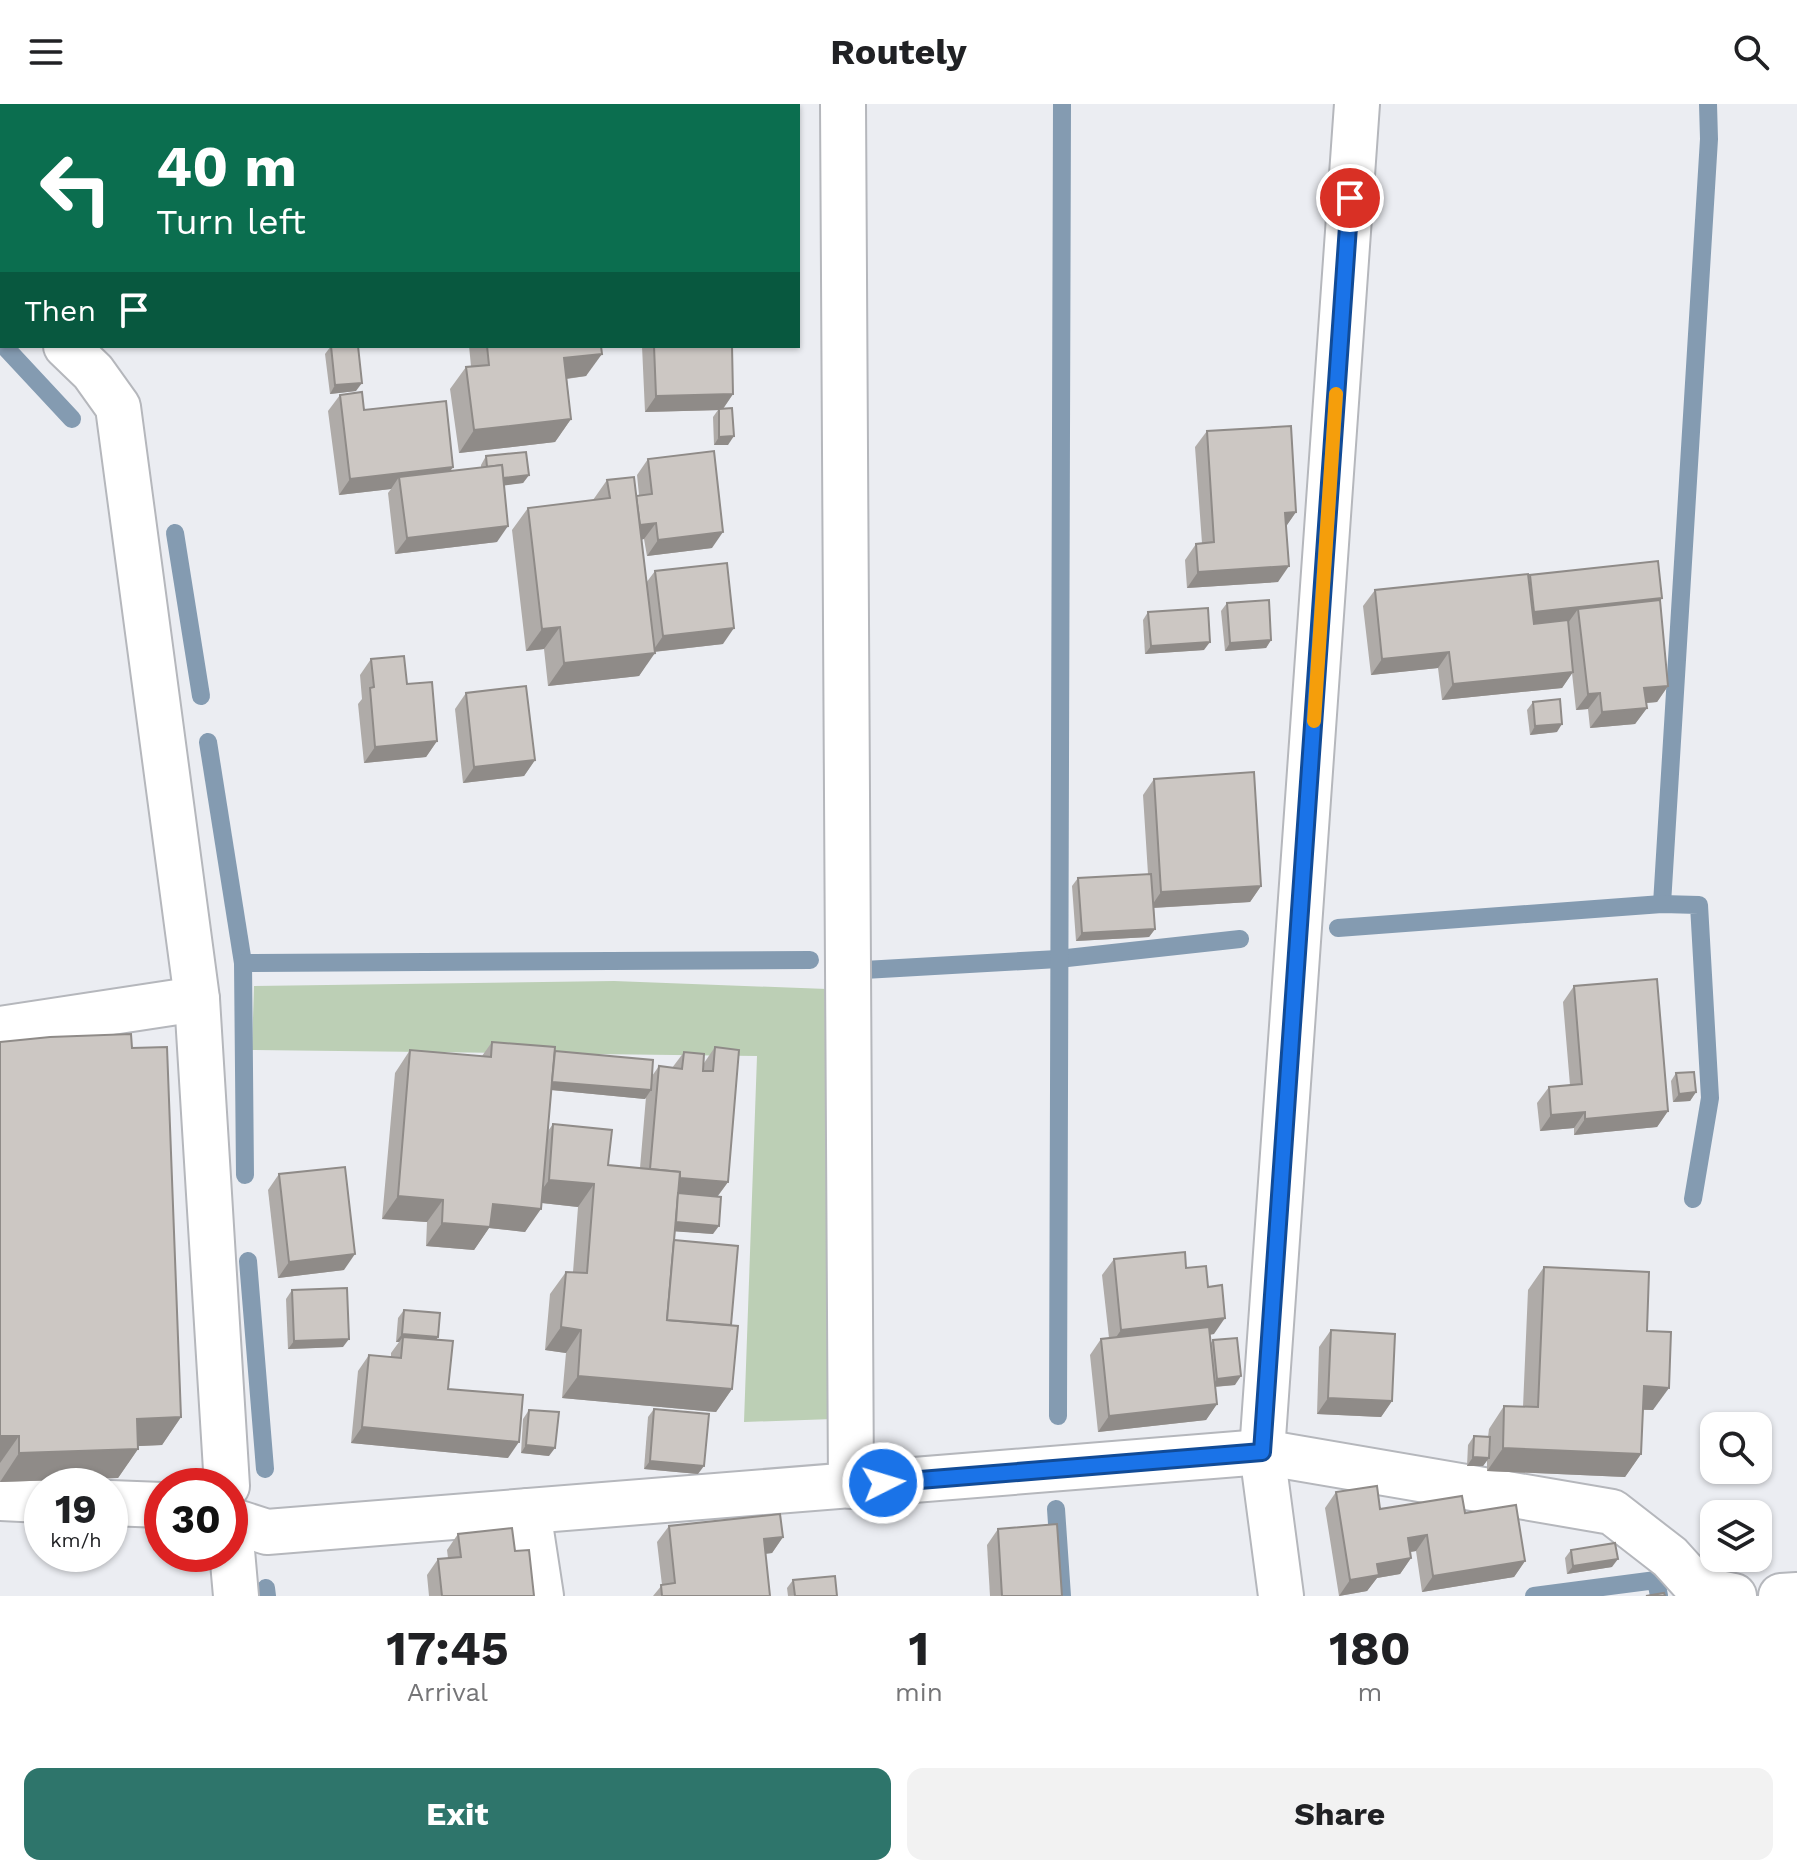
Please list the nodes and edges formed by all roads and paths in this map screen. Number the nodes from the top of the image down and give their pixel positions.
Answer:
1 (843, 104) edge
2 (1357, 104) edge
3 (68, 348) edge
4 (197, 999) junction
5 (0, 1029) edge
6 (1262, 1452) junction
7 (226, 1468) edge
8 (851, 1486) junction
9 (0, 1498) edge
10 (24, 1499) edge
11 (528, 1511) junction
12 (248, 1526) edge
13 (234, 1572) edge
14 (1797, 1595) edge
15 (236, 1596) edge
16 (541, 1596) edge
17 (1281, 1596) edge
18 (1734, 1596) edge
19 (1781, 1596) edge

1 - 8 street
2 - 6 street
3 - 4 street
4 - 5 street
4 - 7 street
6 - 8 street
6 - 17 street
6 - 18 street
8 - 11 street
9 - 10 street
11 - 12 street
11 - 16 street
13 - 15 street
14 - 19 street

